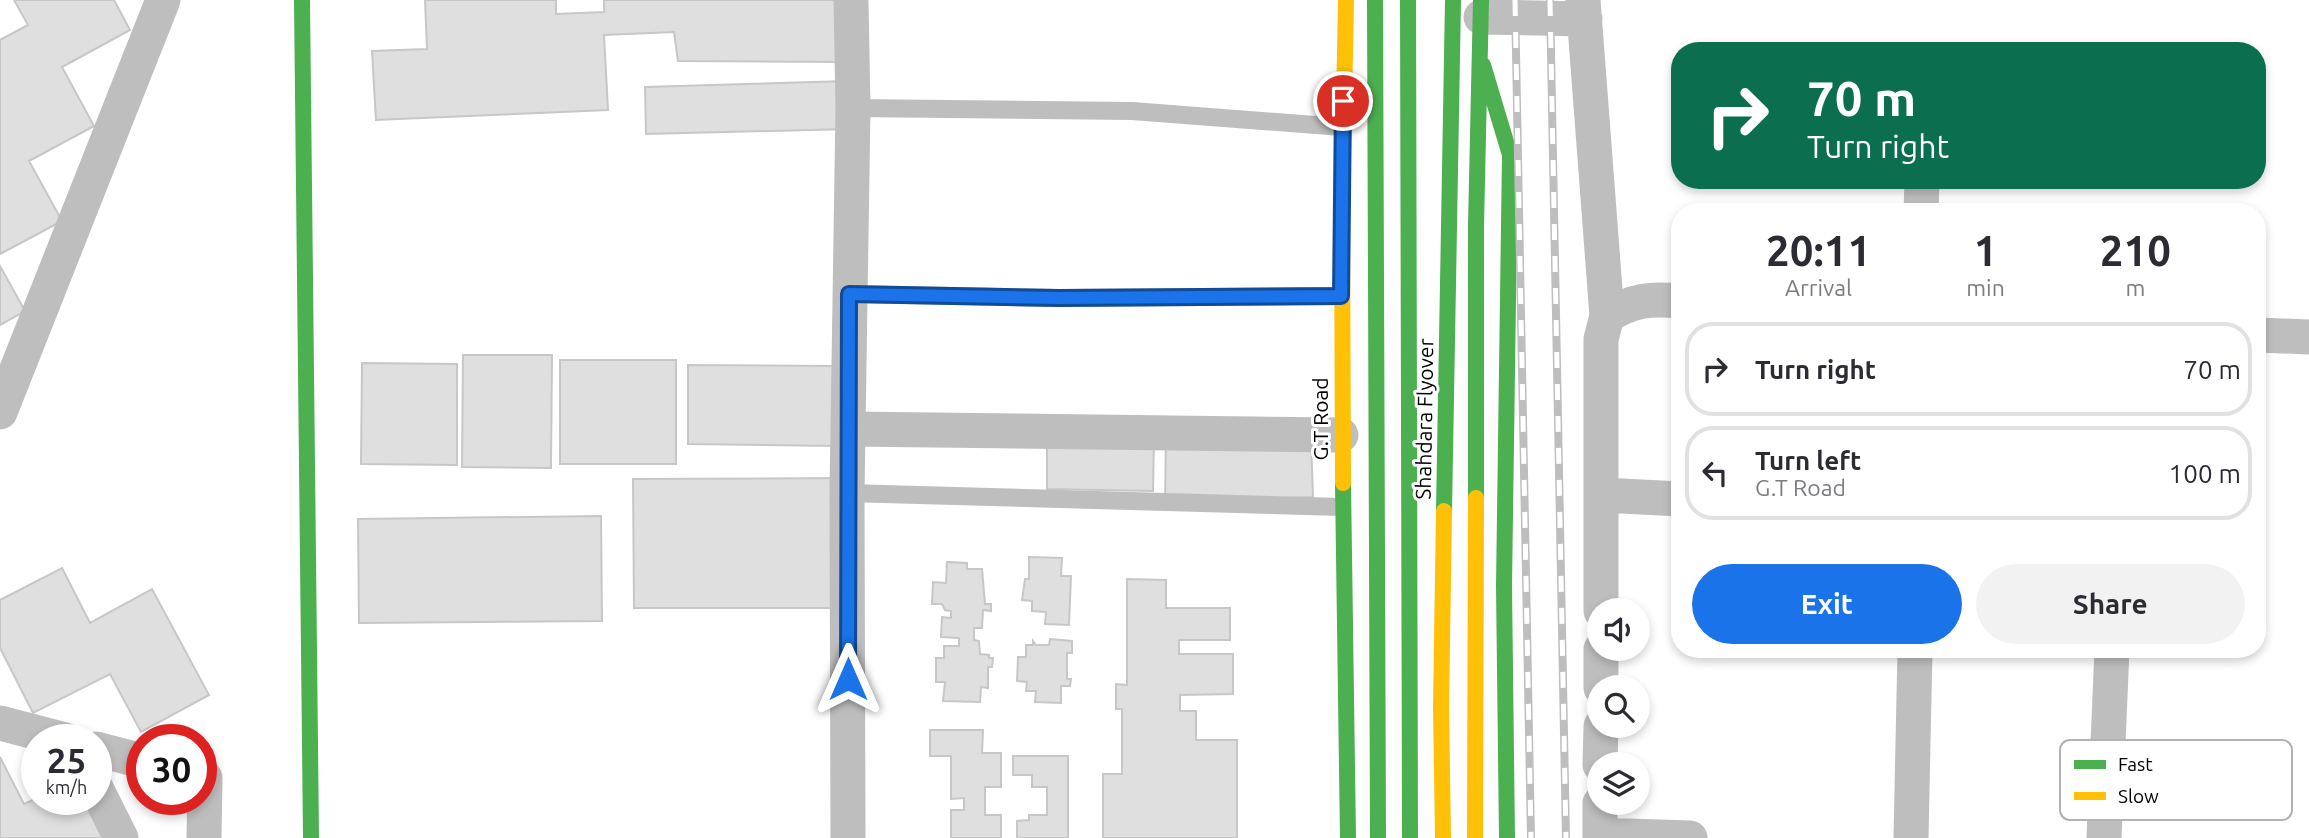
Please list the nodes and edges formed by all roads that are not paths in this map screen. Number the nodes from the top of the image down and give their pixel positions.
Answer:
1 (163, 0) edge
2 (302, 0) edge
3 (851, 0) edge
4 (1346, 0) edge
5 (1375, 0) edge
6 (1408, 0) edge
7 (1472, 6) edge
8 (1584, 9) edge
9 (1481, 60) junction
10 (853, 108) junction
11 (1342, 127) junction
12 (849, 294) junction
13 (1341, 296) junction
14 (1671, 300) edge
15 (1607, 316) junction
16 (2266, 335) edge
17 (2309, 337) edge
18 (0, 412) edge
19 (848, 429) junction
20 (1341, 435) junction
21 (847, 493) junction
22 (1603, 495) junction
23 (1671, 499) edge
24 (1342, 507) junction
25 (1601, 598) edge
26 (1915, 658) edge
27 (2112, 658) edge
28 (0, 723) edge
29 (21, 728) edge
30 (2108, 740) edge
31 (110, 815) edge
32 (204, 815) edge
33 (2105, 820) edge
34 (1600, 825) edge
35 (121, 838) edge
36 (204, 838) edge
37 (312, 838) edge
38 (848, 838) edge
39 (1348, 838) edge
40 (1378, 838) edge
41 (1410, 838) edge
42 (1443, 838) edge
43 (1475, 838) edge
44 (1507, 838) edge
45 (1690, 838) edge
46 (1911, 838) edge
47 (2104, 838) edge

1 - 18 street
2 - 37 main road
3 - 10 street
4 - 11 main road, G.T Road
5 - 40 main road
6 - 41 main road, Shahdara Flyover
7 - 8 street
7 - 9 main road
7 - 42 main road, Shahdara Flyover
8 - 15 street
9 - 43 main road
9 - 44 main road
10 - 11 lane
10 - 12 street
11 - 13 main road, G.T Road
12 - 13 lane
12 - 19 street
13 - 20 main road, G.T Road
14 - 15 street
15 - 22 street
16 - 17 street
19 - 20 street
19 - 21 street
20 - 24 main road, G.T Road
21 - 24 lane
21 - 38 street
22 - 23 street
22 - 25 street
24 - 39 main road, G.T Road
26 - 46 street
27 - 30 street
28 - 29 street
31 - 35 street
32 - 36 street
33 - 47 street
34 - 45 street

